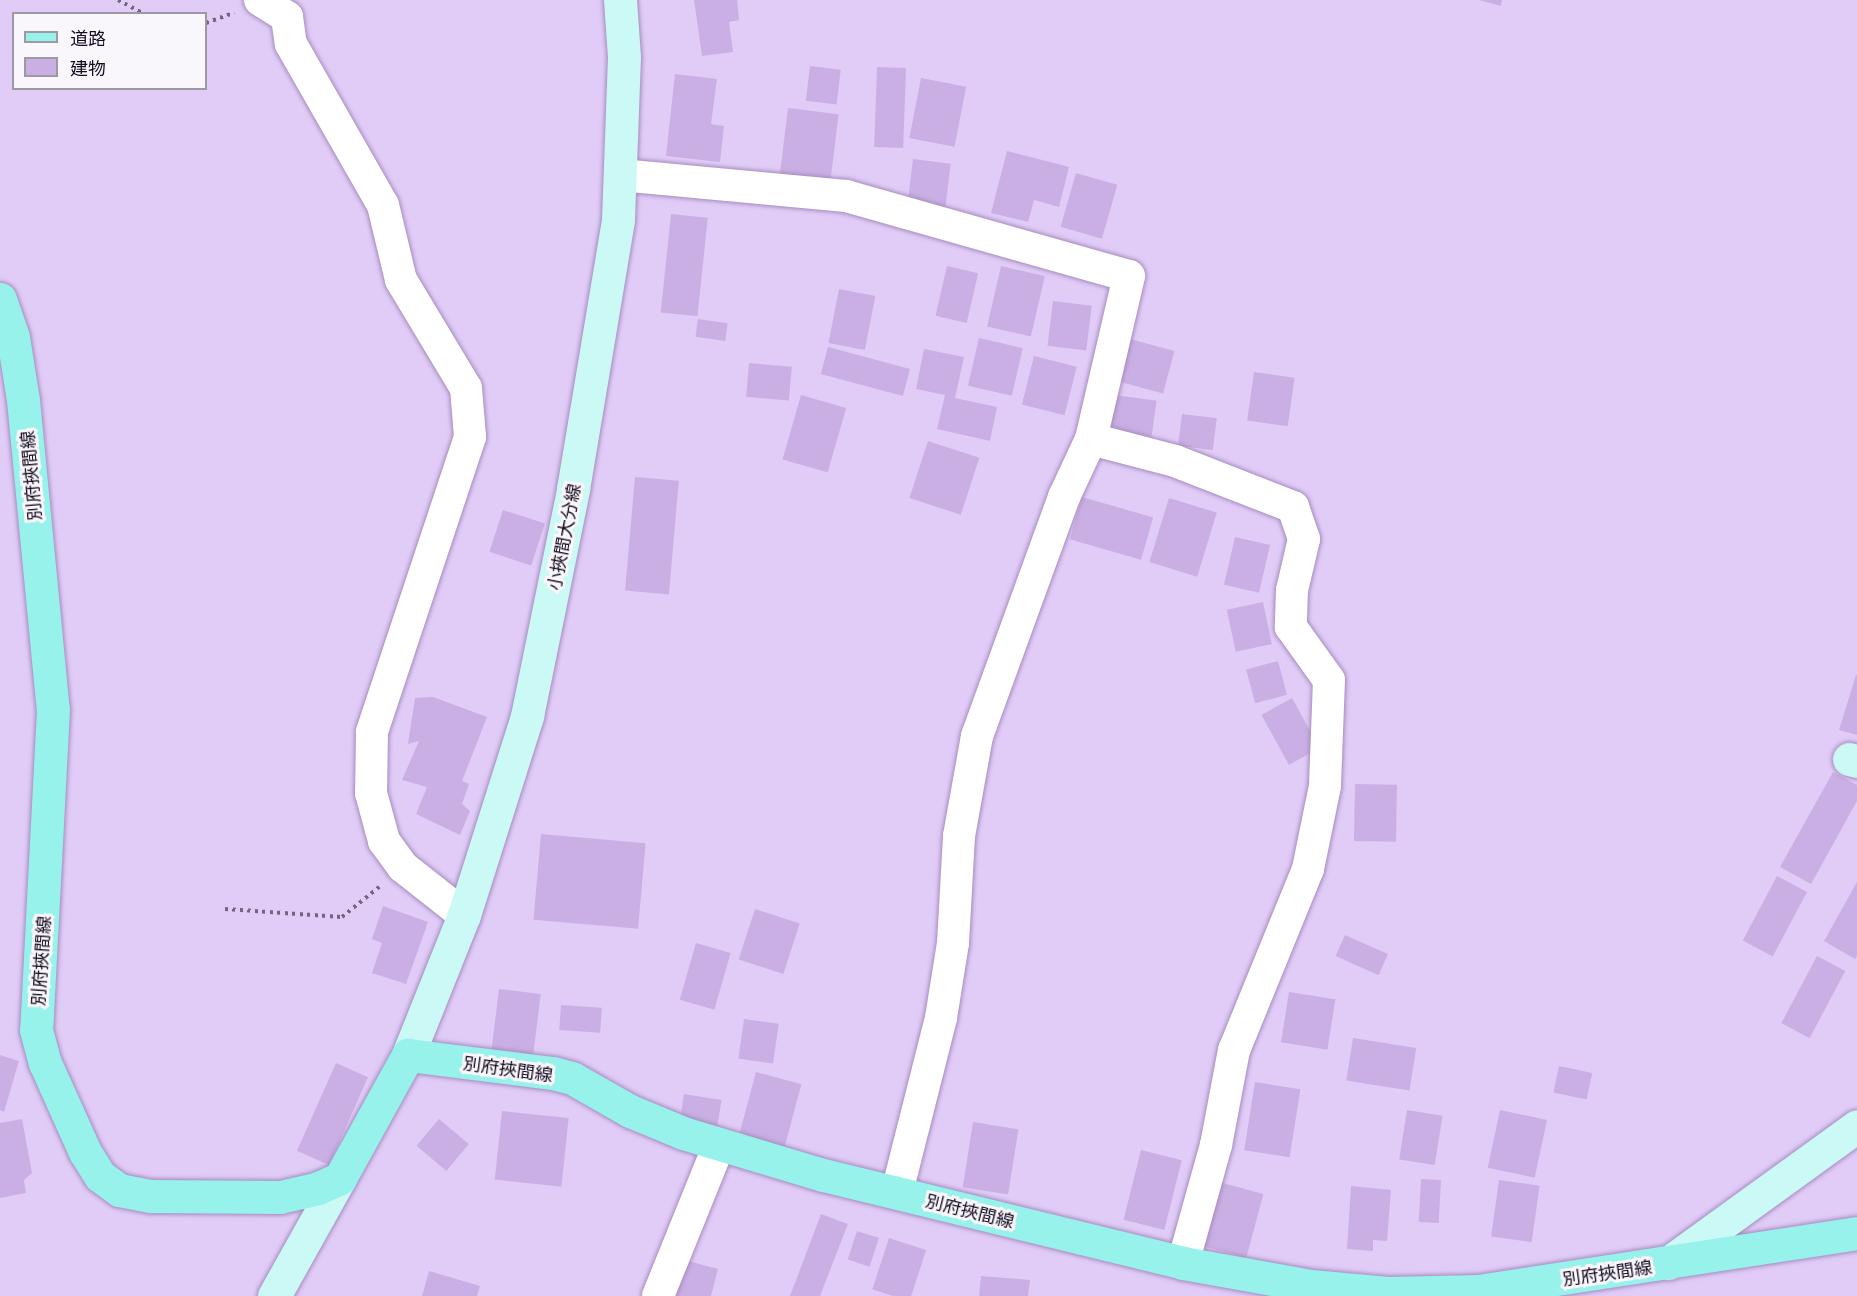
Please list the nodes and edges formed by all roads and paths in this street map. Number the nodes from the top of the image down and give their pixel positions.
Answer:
1 (118, 0) edge
2 (260, 0) edge
3 (620, 0) edge
4 (140, 12) edge
5 (620, 175) junction
6 (0, 300) edge
7 (1091, 439) junction
8 (403, 867) junction
9 (225, 909) dead end
10 (464, 915) junction
11 (408, 1055) junction
12 (1857, 1126) edge
13 (720, 1145) junction
14 (340, 1178) junction
15 (897, 1192) junction
16 (1857, 1233) edge
17 (1183, 1263) junction
18 (1668, 1263) junction
19 (274, 1296) edge
20 (658, 1296) edge

1 - 4 path
2 - 8 street
3 - 5 main road, 小挾間大分線
5 - 7 street
5 - 10 main road, 小挾間大分線
6 - 14 main road, 別府挾間線
7 - 15 street
7 - 17 street
8 - 9 path
8 - 10 street
10 - 11 main road, 小挾間大分線
11 - 13 main road, 別府挾間線
11 - 14 main road
12 - 18 main road
13 - 15 main road, 別府挾間線
13 - 20 street
14 - 19 main road
15 - 17 main road, 別府挾間線
16 - 18 main road, 別府挾間線
17 - 18 main road, 別府挾間線

